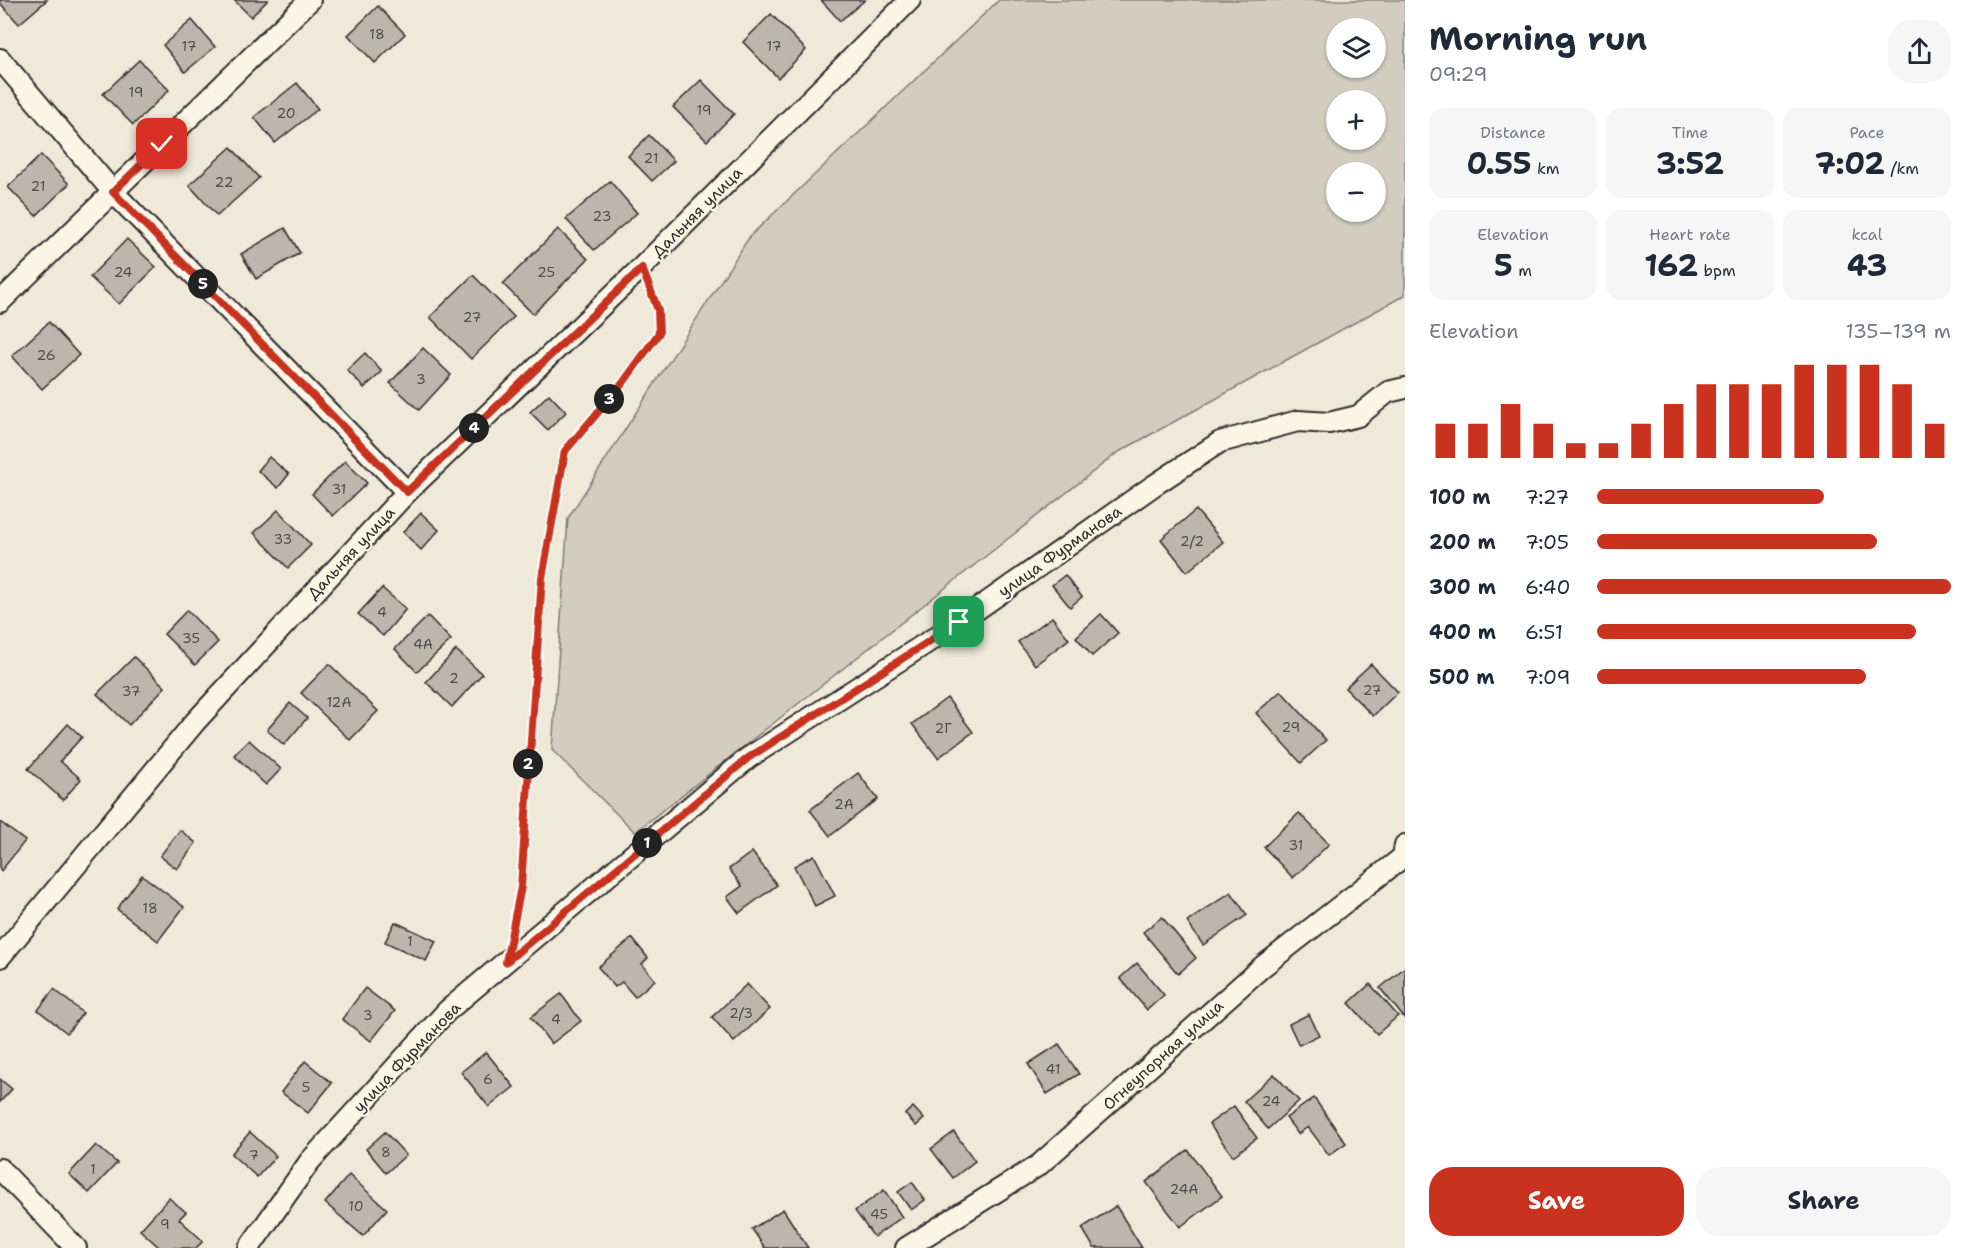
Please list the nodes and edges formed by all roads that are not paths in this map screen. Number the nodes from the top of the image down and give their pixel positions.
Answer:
1 (310, 0) edge
2 (910, 0) edge
3 (0, 59) edge
4 (113, 192) junction
5 (0, 302) edge
6 (1405, 388) edge
7 (407, 492) junction
8 (1404, 854) edge
9 (0, 957) edge
10 (0, 1169) edge
11 (76, 1248) edge
12 (249, 1248) edge
13 (906, 1248) edge

1 - 4 street
2 - 7 street, Дальняя улица
3 - 4 street
4 - 5 street
4 - 7 street
6 - 12 street, улица Фурманова
7 - 9 street, Дальняя улица
8 - 13 street, Огнеупорная улица
10 - 11 street

